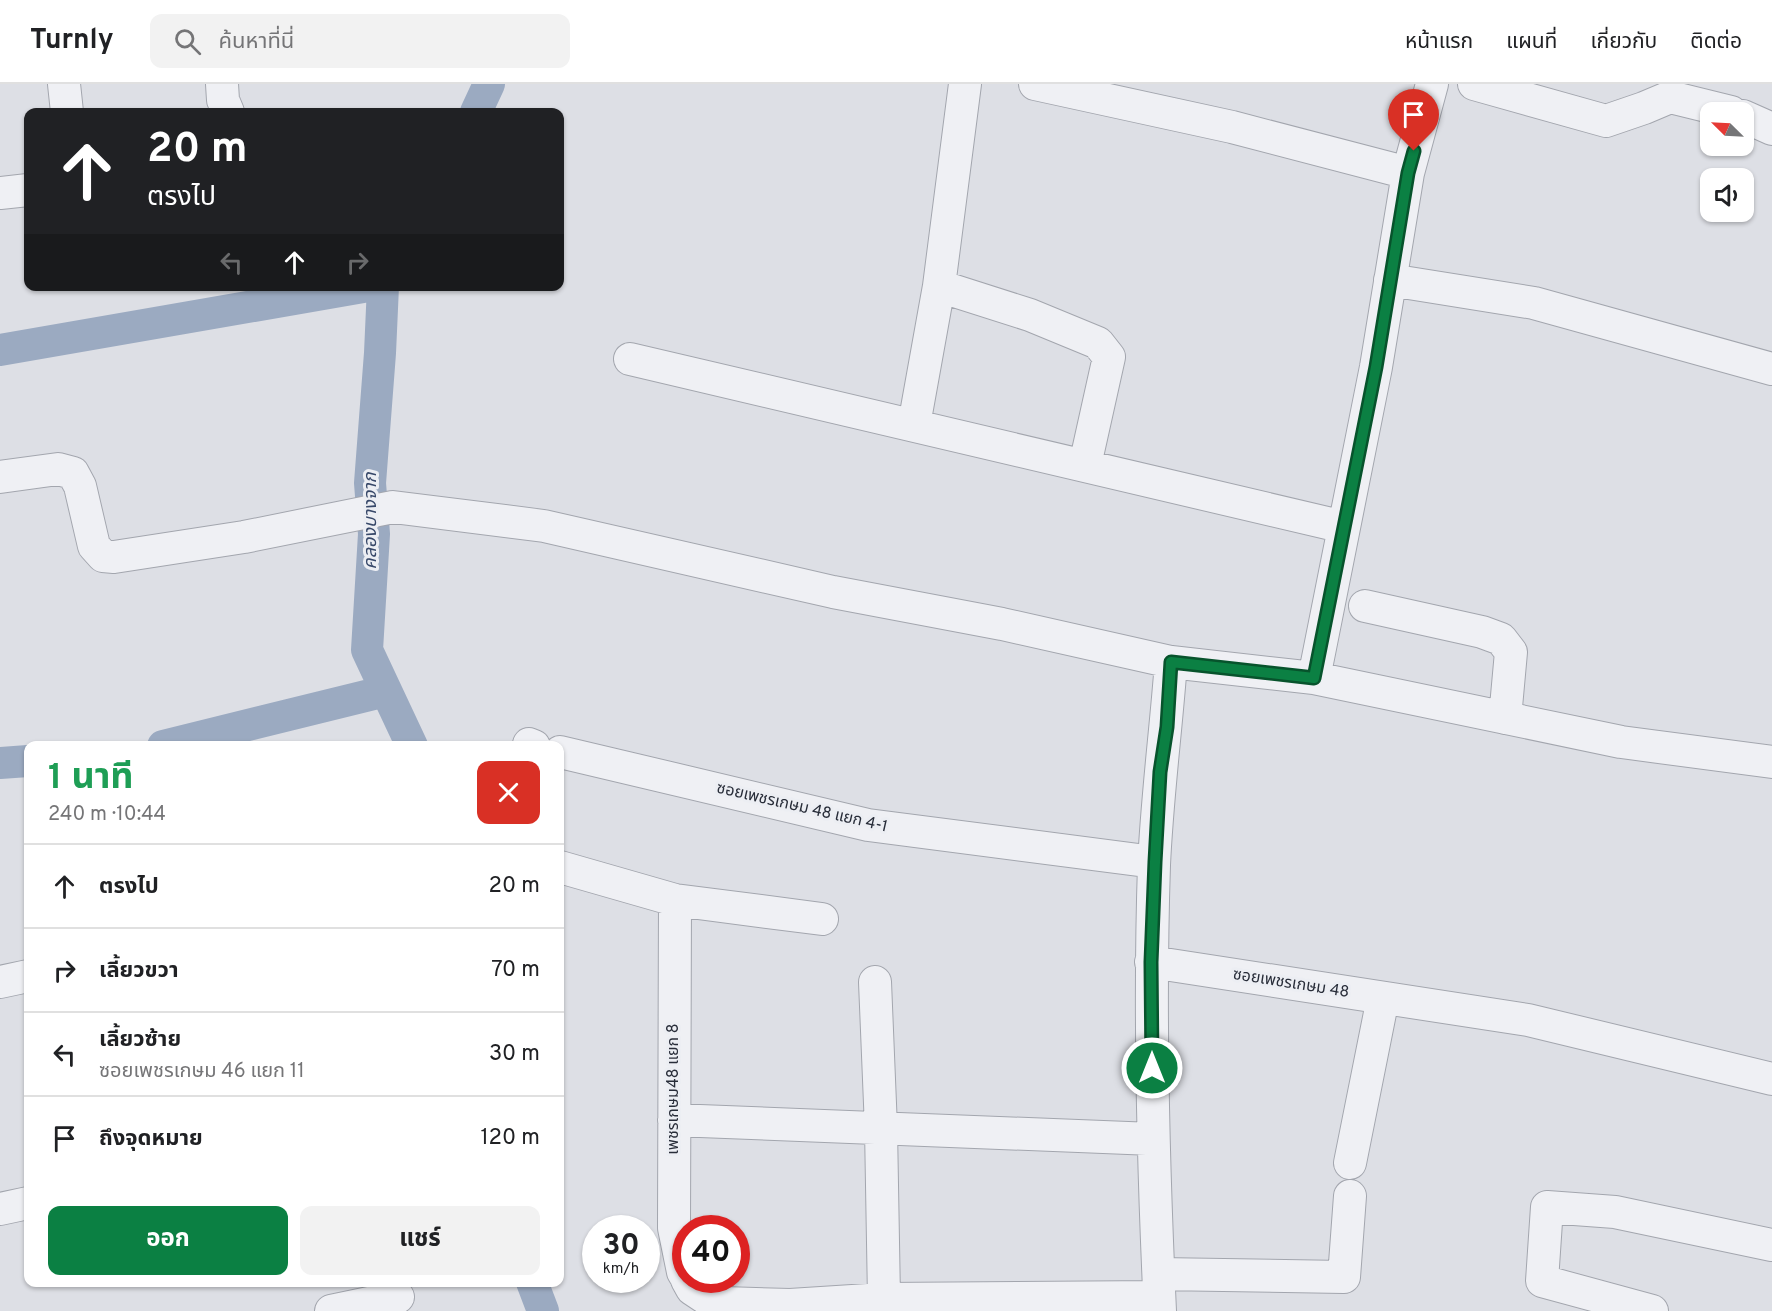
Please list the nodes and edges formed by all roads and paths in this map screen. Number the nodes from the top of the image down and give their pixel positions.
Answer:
1 (64, 84) edge
2 (222, 84) edge
3 (965, 84) edge
4 (1035, 84) edge
5 (1432, 84) edge
6 (1474, 84) edge
7 (1095, 90) edge
8 (1700, 104) edge
9 (67, 108) edge
10 (226, 108) edge
11 (1754, 121) edge
12 (1772, 129) edge
13 (1408, 173) junction
14 (24, 191) edge
15 (0, 194) edge
16 (1390, 280) junction
17 (939, 286) junction
18 (630, 359) dead end
19 (1772, 369) edge
20 (914, 425) junction
21 (1085, 465) junction
22 (0, 477) edge
23 (1344, 527) junction
24 (1365, 606) dead end
25 (1171, 662) junction
26 (1314, 678) junction
27 (1505, 718) junction
28 (564, 753) edge
29 (1772, 762) edge
30 (1155, 862) junction
31 (564, 868) edge
32 (675, 900) junction
33 (822, 919) dead end
34 (1151, 962) junction
35 (24, 977) edge
36 (0, 982) edge
37 (875, 982) dead end
38 (1383, 998) junction
39 (1772, 1079) edge
40 (674, 1120) junction
41 (881, 1128) junction
42 (1152, 1140) junction
43 (1350, 1163) dead end
44 (1350, 1196) dead end
45 (24, 1204) edge
46 (0, 1209) edge
47 (674, 1215) edge
48 (1772, 1245) edge
49 (698, 1293) edge
50 (1159, 1294) edge
51 (398, 1297) edge
52 (884, 1299) junction
53 (331, 1311) edge
54 (1652, 1311) edge

1 - 9 street
2 - 10 street
3 - 17 street
4 - 7 street
5 - 13 street
6 - 8 street
7 - 13 street
11 - 12 street
13 - 16 street
14 - 15 street
16 - 19 street
16 - 23 street
17 - 20 street
17 - 21 street
18 - 20 street
20 - 21 street
21 - 23 street
22 - 25 street
23 - 26 street
24 - 27 street
25 - 26 street
25 - 30 street
26 - 27 street
27 - 29 street
28 - 30 street, ซอยเพชรเกษม 48 แยก 4-1
30 - 34 street
31 - 32 street
32 - 33 street
32 - 40 street, เพชรเกษม48 แยก 8
34 - 38 street, ซอยเพชรเกษม 48
34 - 42 street
35 - 36 street
37 - 41 street
38 - 39 street, ซอยเพชรเกษม 48
38 - 43 street
40 - 41 street
40 - 47 street, เพชรเกษม48 แยก 8
41 - 42 street
41 - 52 street
42 - 50 street
44 - 50 street, เพชรเกษม48 แยก 8
45 - 46 street
48 - 54 street
49 - 52 street, เพชรเกษม48 แยก 8
50 - 52 street, เพชรเกษม48 แยก 8
51 - 53 street

